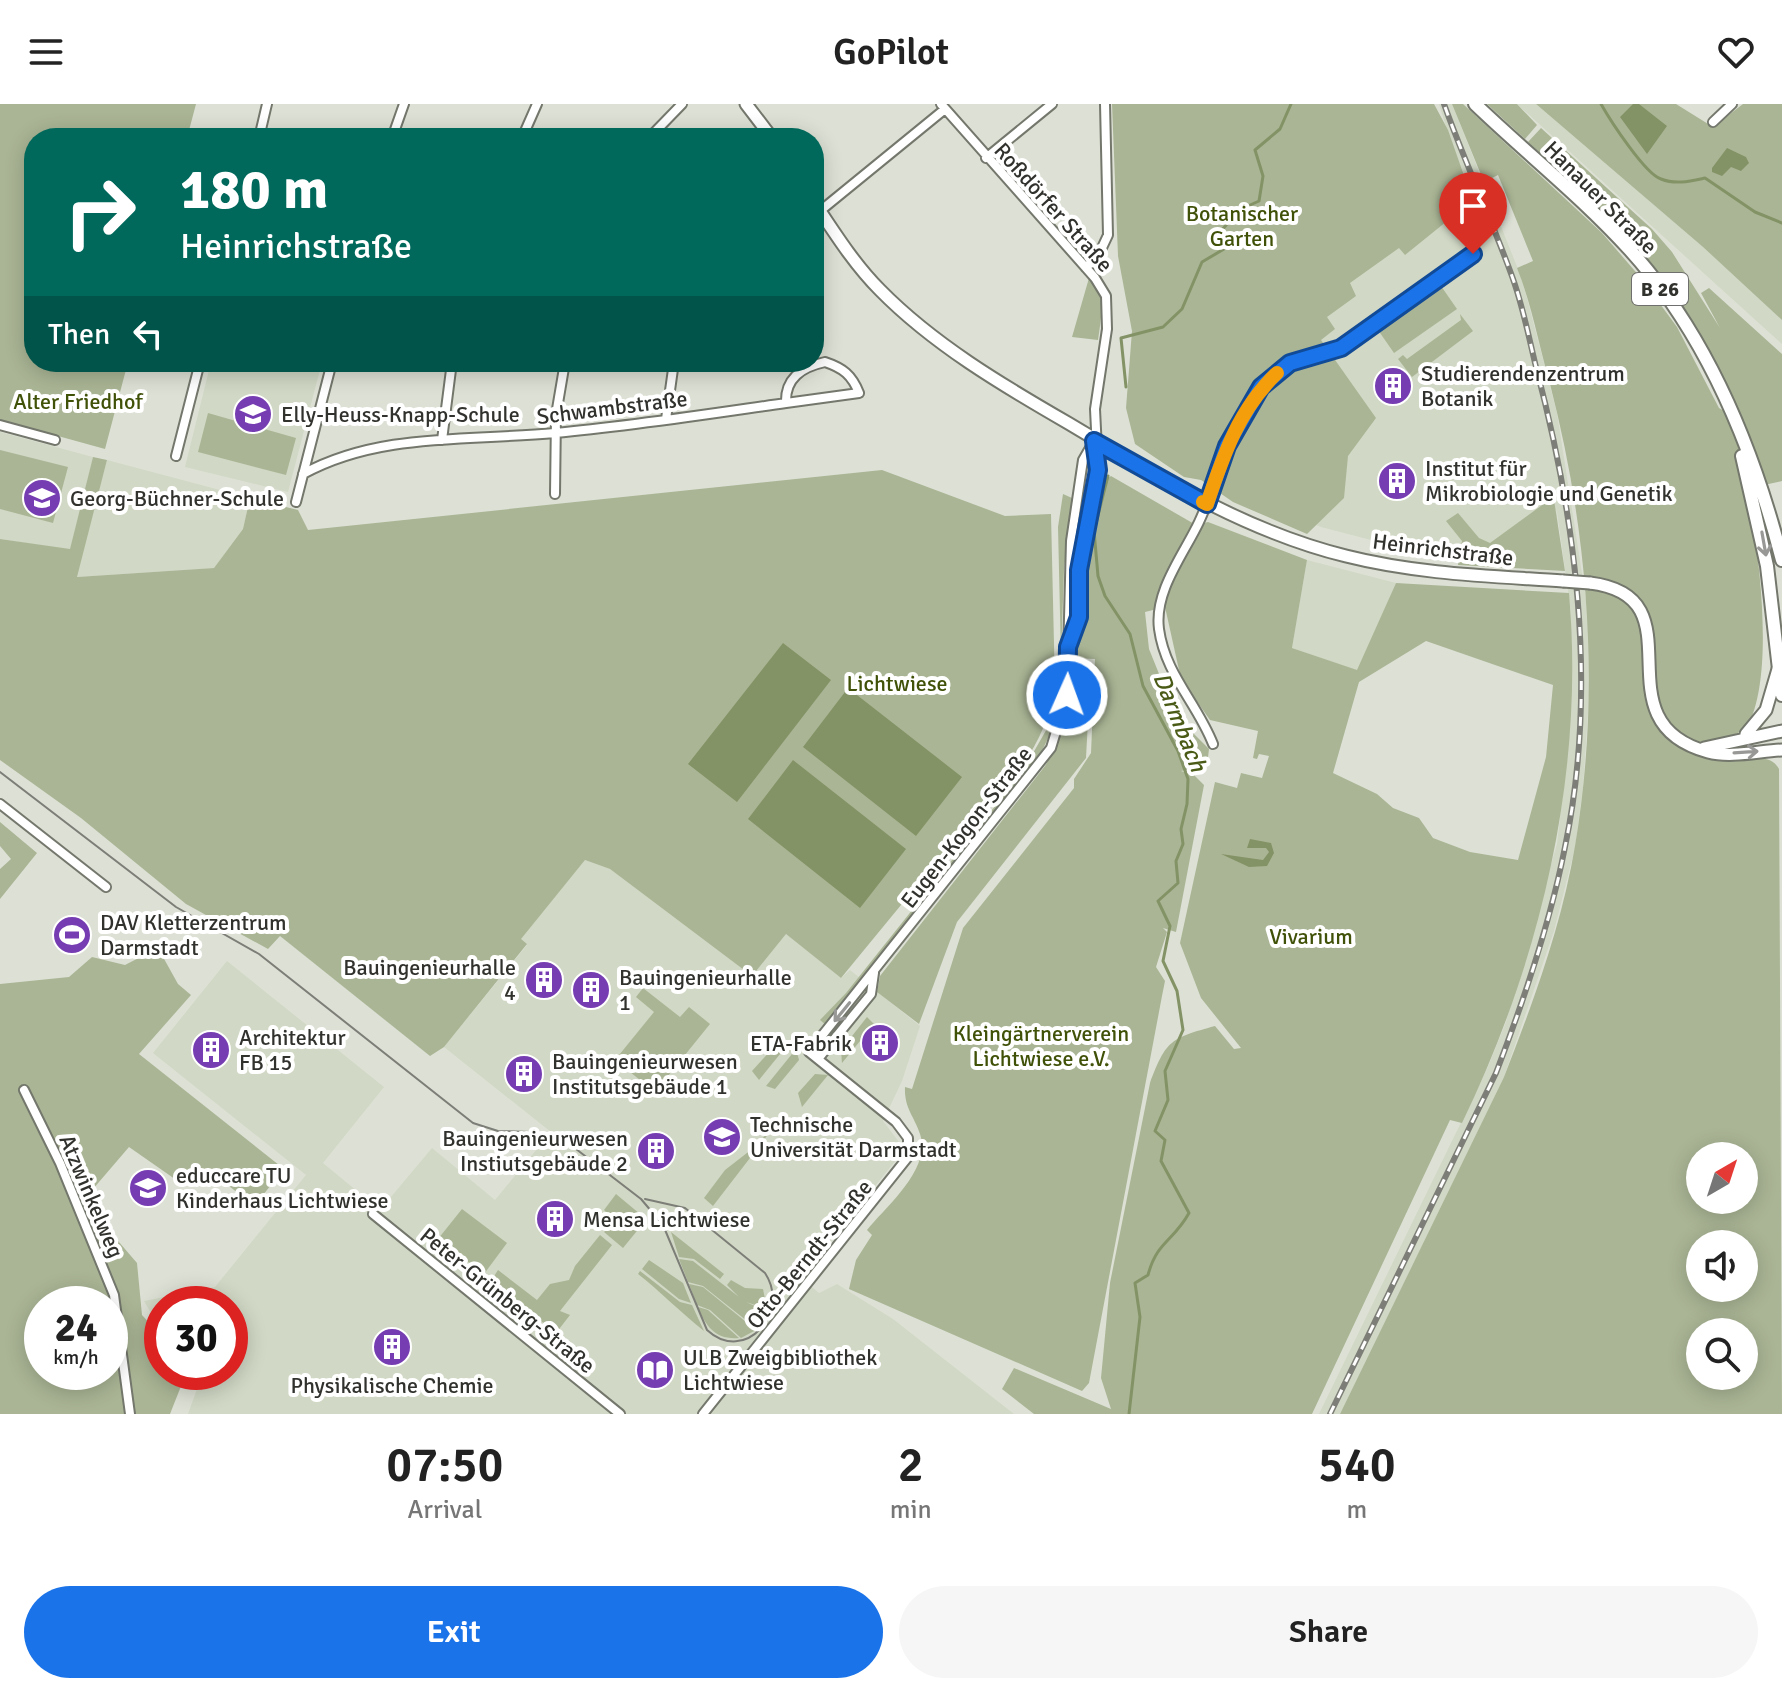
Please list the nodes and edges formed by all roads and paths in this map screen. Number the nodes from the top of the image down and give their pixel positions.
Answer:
1 (267, 104) edge
2 (404, 104) edge
3 (537, 104) edge
4 (682, 104) edge
5 (746, 104) edge
6 (1052, 104) edge
7 (1105, 104) edge
8 (1475, 104) edge
9 (1732, 104) edge
10 (943, 106) edge
11 (1713, 122) dead end
12 (261, 128) edge
13 (396, 128) edge
14 (526, 128) edge
15 (659, 128) edge
16 (764, 128) edge
17 (986, 158) junction
18 (824, 201) edge
19 (824, 217) edge
20 (1473, 254) dead end
21 (1086, 268) junction
22 (824, 362) edge
23 (197, 372) edge
24 (329, 372) edge
25 (451, 372) edge
26 (564, 372) edge
27 (673, 372) edge
28 (800, 372) edge
29 (786, 403) junction
30 (1731, 415) junction
31 (666, 419) junction
32 (0, 425) edge
33 (555, 433) junction
34 (55, 440) dead end
35 (442, 440) junction
36 (1094, 441) junction
37 (176, 456) dead end
38 (303, 474) junction
39 (555, 494) dead end
40 (296, 502) dead end
41 (1207, 504) junction
42 (1782, 560) edge
43 (1068, 647) junction
44 (1778, 660) junction
45 (1782, 695) edge
46 (1782, 731) edge
47 (1742, 737) junction
48 (1213, 744) dead end
49 (1696, 747) junction
50 (1782, 750) edge
51 (0, 804) edge
52 (106, 887) dead end
53 (874, 972) junction
54 (809, 1052) joint
55 (818, 1059) junction
56 (24, 1090) dead end
57 (373, 1214) dead end
58 (130, 1414) edge
59 (620, 1414) edge
60 (703, 1414) edge

1 - 12 street
2 - 13 street
3 - 14 street
4 - 15 street
5 - 16 main road
6 - 17 street
7 - 21 street
8 - 30 main road, Hanauer Straße / B 26
9 - 11 street
10 - 17 street, Roßdörfer Straße
10 - 18 street
17 - 21 street, Roßdörfer Straße
19 - 36 main road, Heinrichstraße
20 - 41 street
21 - 36 street, Roßdörfer Straße
22 - 29 street, Schwambstraße
23 - 37 street
24 - 38 street
25 - 35 street
26 - 33 street
27 - 31 street
28 - 29 street, Schwambstraße
29 - 31 street, Schwambstraße
30 - 42 main road, B 26
30 -> 44 main road, B 26
31 - 33 street, Schwambstraße
32 - 34 street
33 - 35 street, Schwambstraße
33 - 39 street
35 - 38 street, Schwambstraße
36 - 41 main road, Heinrichstraße
36 - 43 street, Eugen-Kogon-Straße
36 - 43 street, Eugen-Kogon-Straße
38 - 40 street
41 - 48 street
41 - 49 main road, Heinrichstraße, bridge
43 - 53 street, Eugen-Kogon-Straße
44 - 45 main road, B 26
44 - 47 main road
46 - 47 main road
47 - 49 main road
49 -> 50 main road, Heinrichstraße
51 - 52 street
53 -> 54 street, Eugen-Kogon-Straße
53 - 55 street, Eugen-Kogon-Straße
54 - 55 street, Otto-Berndt-Straße
55 - 60 street, Otto-Berndt-Straße
56 - 58 street, Atzwinkelweg
57 - 59 street, Peter-Grünberg-Straße

